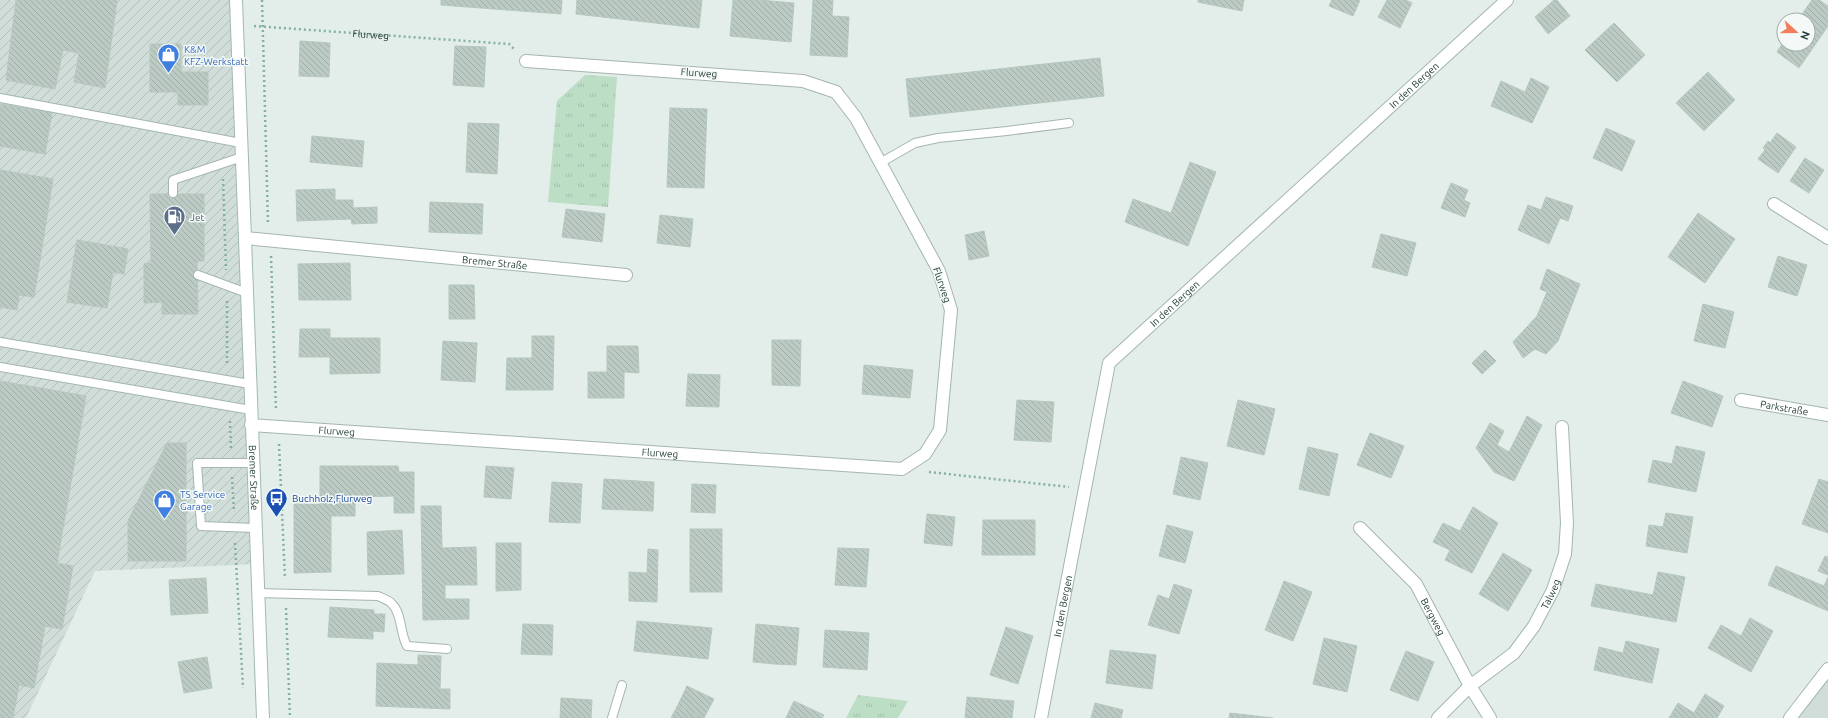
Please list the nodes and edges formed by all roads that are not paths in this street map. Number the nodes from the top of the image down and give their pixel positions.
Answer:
1 (236, 0) edge
2 (1507, 0) edge
3 (526, 61) road end
4 (0, 98) edge
5 (1070, 123) dead end
6 (241, 143) junction
7 (242, 157) junction
8 (880, 163) junction
9 (173, 193) dead end
10 (1774, 204) dead end
11 (245, 238) junction
12 (1828, 238) edge
13 (198, 275) dead end
14 (626, 275) dead end
15 (247, 292) junction
16 (0, 342) edge
17 (0, 367) edge
18 (250, 384) junction
19 (1741, 400) dead end
20 (251, 410) junction
21 (1828, 415) edge
22 (251, 425) junction
23 (1562, 427) dead end
24 (253, 464) junction
25 (255, 528) junction
26 (1360, 528) dead end
27 (257, 593) junction
28 (447, 650) dead end
29 (1828, 669) edge
30 (622, 685) dead end
31 (1470, 686) junction
32 (263, 718) edge
33 (612, 718) edge
34 (1041, 718) edge
35 (1438, 718) edge
36 (1490, 718) edge
37 (1790, 718) edge

1 - 6 street, Bremer Straße
2 - 34 street, In den Bergen
3 - 8 street, Flurweg
4 - 6 lane
5 - 8 lane
6 - 7 street, Bremer Straße
7 - 9 lane
7 - 11 street, Bremer Straße
8 - 22 street, Flurweg
10 - 12 street
11 - 14 street, Bremer Straße
11 - 15 street, Bremer Straße
13 - 15 lane
15 - 18 street, Bremer Straße
16 - 18 lane
17 - 20 lane
18 - 20 street, Bremer Straße
19 - 21 street, Parkstraße
20 - 22 street, Bremer Straße
22 - 24 street, Bremer Straße
23 - 31 street, Talweg
24 - 25 street, Bremer Straße
24 - 25 lane
25 - 27 street, Bremer Straße
26 - 31 street, Bergweg
27 - 28 lane
27 - 32 street, Bremer Straße
29 - 37 street
30 - 33 lane
31 - 35 street, Talweg
31 - 36 street, Bergweg

